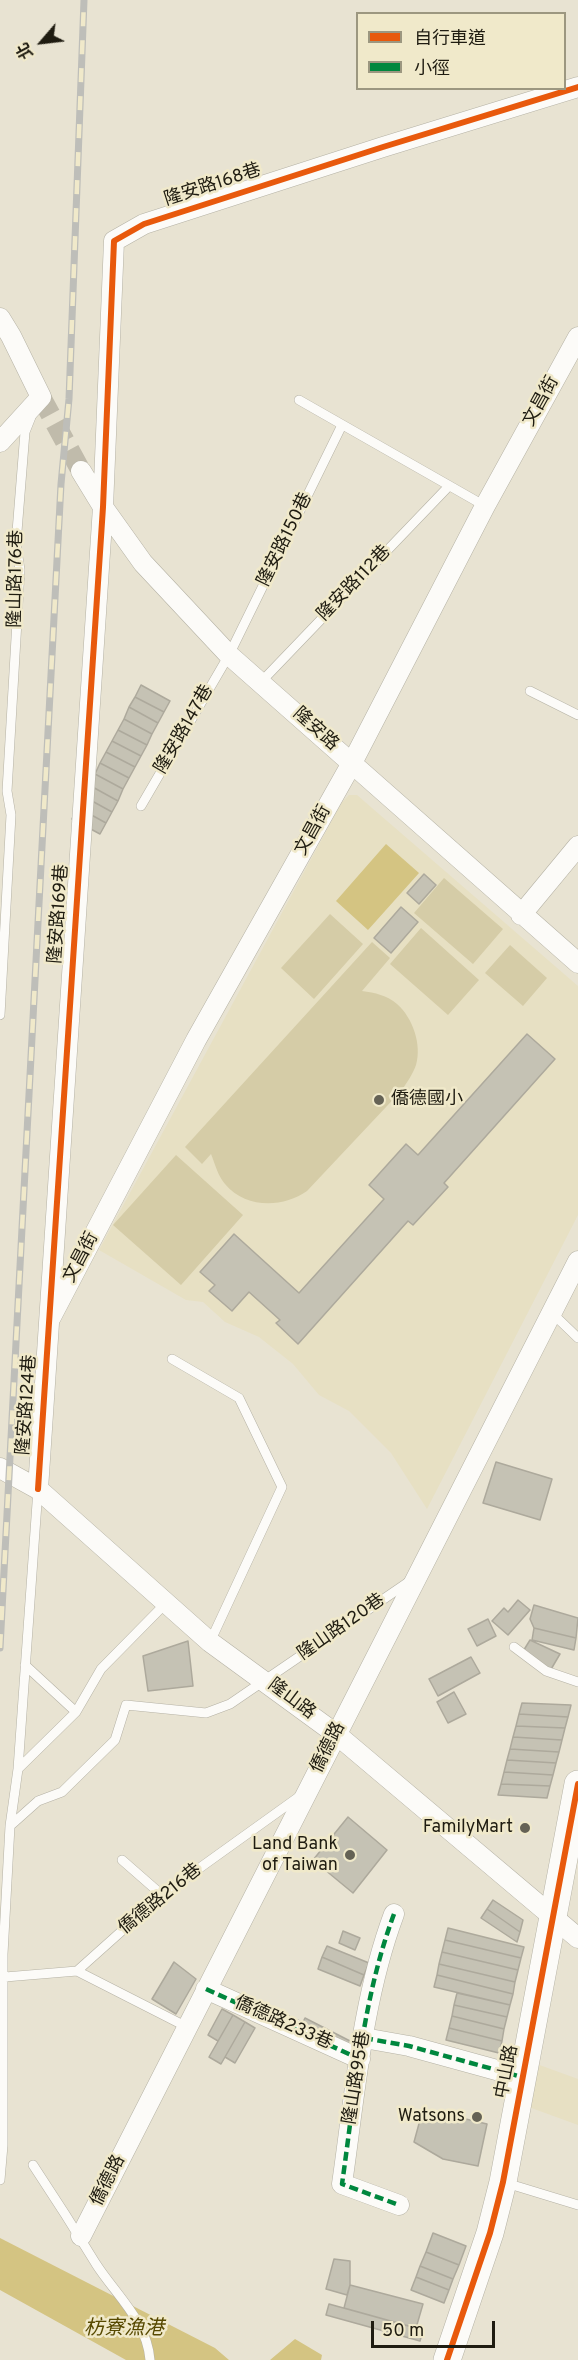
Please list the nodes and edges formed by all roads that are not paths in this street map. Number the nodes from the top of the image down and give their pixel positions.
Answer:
1 (578, 87) edge
2 (0, 318) edge
3 (578, 336) edge
4 (41, 397) junction
5 (299, 400) dead end
6 (342, 425) junction
7 (0, 441) edge
8 (81, 471) tunnel mouth
9 (449, 486) junction
10 (485, 506) junction
11 (103, 507) junction
12 (229, 655) junction
13 (261, 682) junction
14 (530, 691) dead end
15 (578, 715) edge
16 (352, 763) junction
17 (4, 790) edge
18 (141, 806) dead end
19 (578, 846) edge
20 (521, 915) junction
21 (578, 963) edge
22 (1, 966) edge
23 (0, 1015) edge
24 (578, 1261) edge
25 (550, 1312) junction
26 (48, 1324) junction
27 (578, 1338) edge
28 (172, 1359) dead end
29 (0, 1468) edge
30 (38, 1489) junction
31 (418, 1575) junction
32 (166, 1603) junction
33 (210, 1642) junction
34 (514, 1647) dead end
35 (25, 1665) junction
36 (266, 1681) junction
37 (578, 1682) edge
38 (76, 1712) junction
39 (336, 1734) junction
40 (18, 1769) junction
41 (578, 1784) edge
42 (307, 1791) junction
43 (10, 1826) junction
44 (122, 1860) dead end
45 (162, 1895) junction
46 (394, 1914) dead end
47 (554, 1917) junction
48 (578, 1938) edge
49 (77, 1971) junction
50 (4, 1977) junction
51 (207, 1989) junction
52 (188, 2027) junction
53 (364, 2038) junction
54 (360, 2059) junction
55 (522, 2077) junction
56 (33, 2165) dead end
57 (0, 2180) edge
58 (503, 2182) junction
59 (399, 2205) dead end
60 (578, 2205) edge
61 (81, 2236) junction
62 (150, 2360) edge
63 (447, 2360) edge

1 - 11 street, 隆安路168巷
2 - 4 street
3 - 10 street, 文昌街
4 - 7 street
4 - 17 lane, 隆山路176巷
5 - 6 lane
6 - 9 lane
6 - 12 lane, 隆安路150巷
8 - 11 street, 隆安路
9 - 10 lane
9 - 13 lane, 隆安路112巷
10 - 16 street, 文昌街
11 - 12 street, 隆安路
11 - 26 street, 隆安路169巷
12 - 13 street, 隆安路
12 - 18 lane, 隆安路147巷
13 - 16 street, 隆安路
14 - 15 lane
16 - 20 street, 隆安路
16 - 26 street, 文昌街
17 - 22 lane, 隆山路176巷
19 - 20 street
20 - 21 street, 隆安路
22 - 23 lane, 隆山路176巷
24 - 25 street, 僑德路
25 - 27 lane
25 - 31 street, 僑德路
26 - 30 street, 隆安路124巷
28 - 33 lane
29 - 30 street, 隆山路
30 - 32 street, 隆山路
30 - 35 lane
31 - 36 lane, 隆山路120巷
31 - 39 street, 僑德路
32 - 33 street, 隆山路
32 - 38 lane
33 - 36 street, 隆山路
34 - 37 lane
35 - 38 lane
35 - 40 lane
36 - 39 street, 隆山路
36 - 43 lane, 隆山路120巷
38 - 40 lane
39 - 42 street, 僑德路
39 - 47 street, 隆山路
40 - 43 lane
41 - 47 street, 中山路
42 - 45 lane, 僑德路216巷
42 - 51 street, 僑德路
43 - 50 lane
44 - 45 lane
45 - 49 lane, 僑德路216巷
46 - 53 street, 隆山路95巷
47 - 48 street, 隆山路
47 - 55 street, 中山路
49 - 50 lane
49 - 52 lane
50 - 57 lane
51 - 52 street, 僑德路
51 - 54 street, 僑德路233巷
52 - 61 street, 僑德路
53 - 54 street, 隆山路95巷
53 - 55 street
54 - 59 street, 隆山路95巷
55 - 58 street, 中山路
56 - 61 lane
58 - 60 lane
58 - 63 street, 中山路
61 - 62 lane

